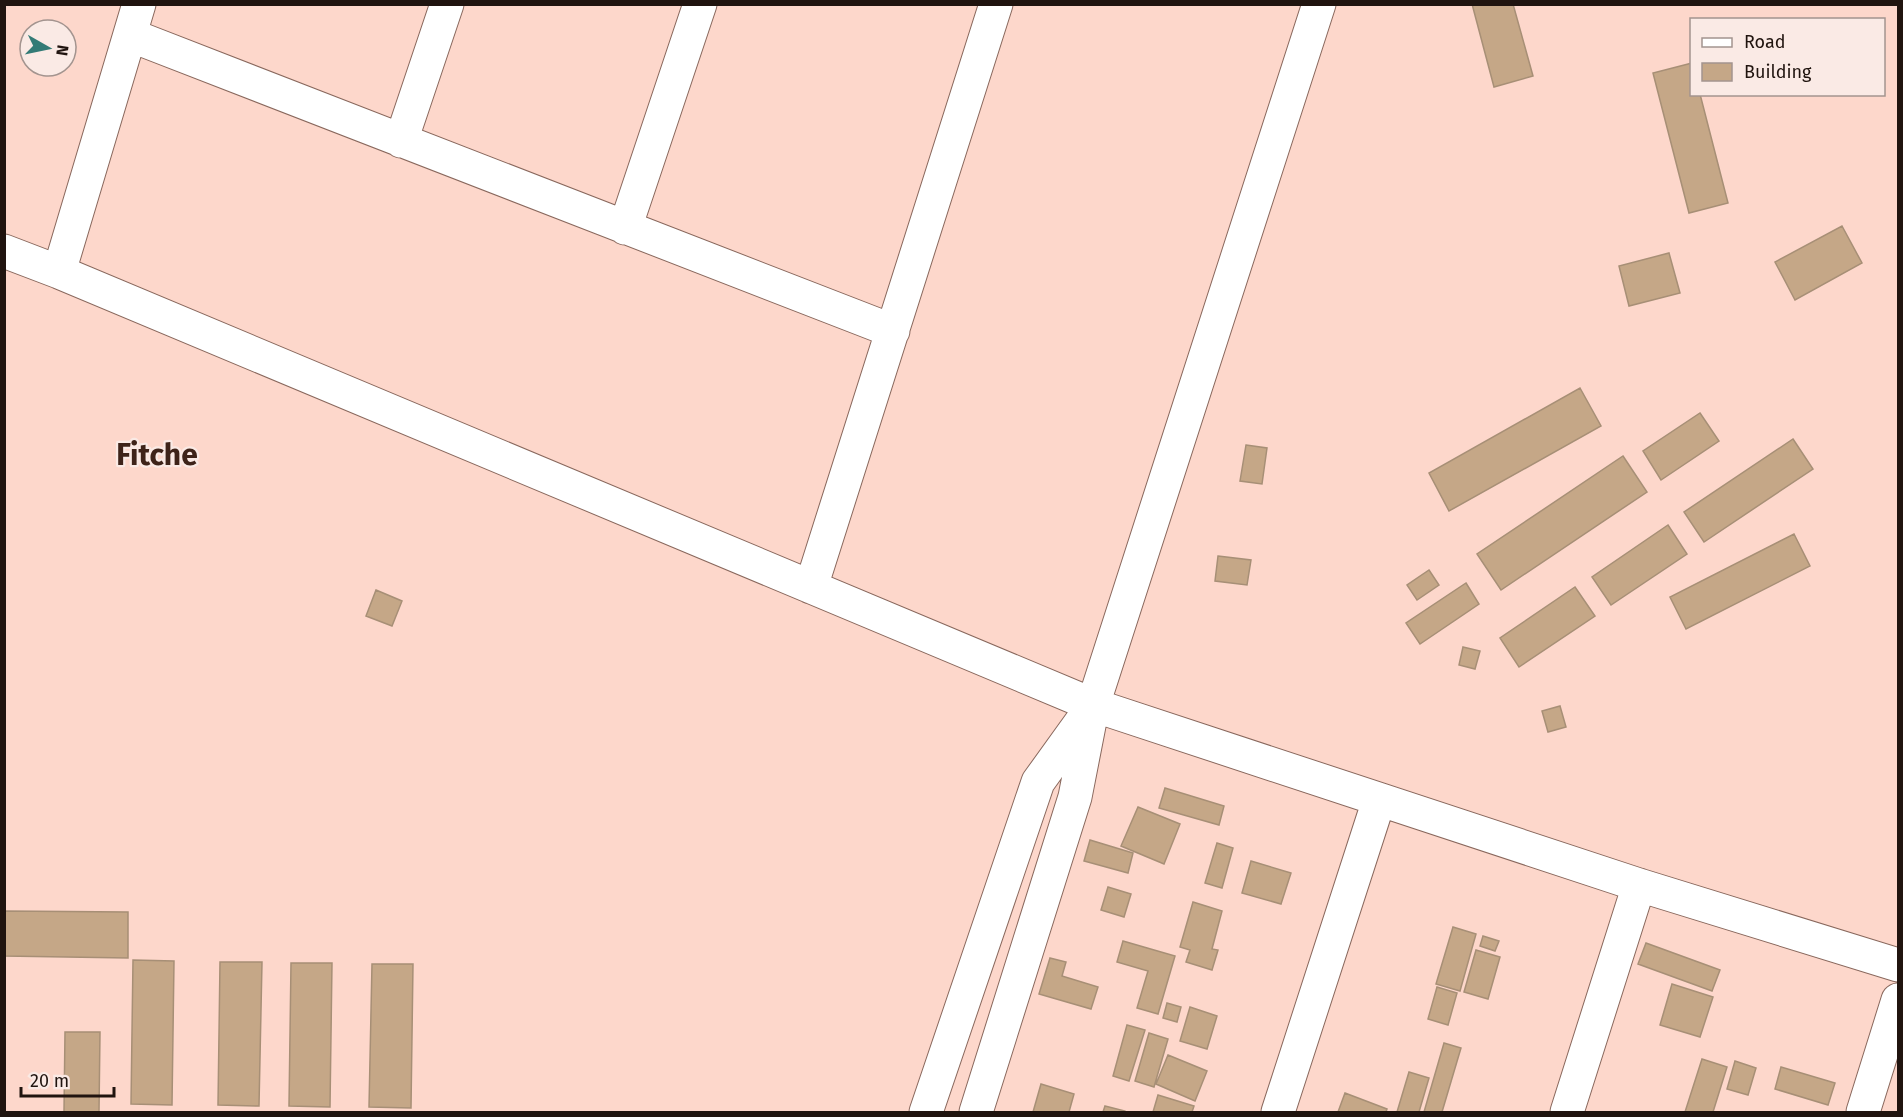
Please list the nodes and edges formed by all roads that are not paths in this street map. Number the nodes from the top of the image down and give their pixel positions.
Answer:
1 (139, 4) edge
2 (447, 4) edge
3 (700, 4) edge
4 (996, 4) edge
5 (1319, 4) edge
6 (130, 35) junction
7 (401, 141) junction
8 (626, 228) junction
9 (4, 251) edge
10 (59, 272) junction
11 (893, 331) junction
12 (811, 587) junction
13 (1093, 705) junction
14 (1379, 800) junction
15 (1639, 885) junction
16 (1899, 965) edge
17 (1899, 1000) edge
18 (926, 1113) edge
19 (976, 1113) edge
20 (1278, 1113) edge
21 (1567, 1113) edge
22 (1863, 1113) edge

1 - 6 street
2 - 7 street
3 - 8 street
4 - 11 street
5 - 13 street
6 - 7 street
6 - 10 street
7 - 8 street
8 - 11 street
9 - 10 street
10 - 12 street
11 - 12 street
12 - 13 street
13 - 14 street
13 - 18 street
13 - 19 street
14 - 15 street
14 - 20 street
15 - 16 street
15 - 21 street
17 - 22 street

